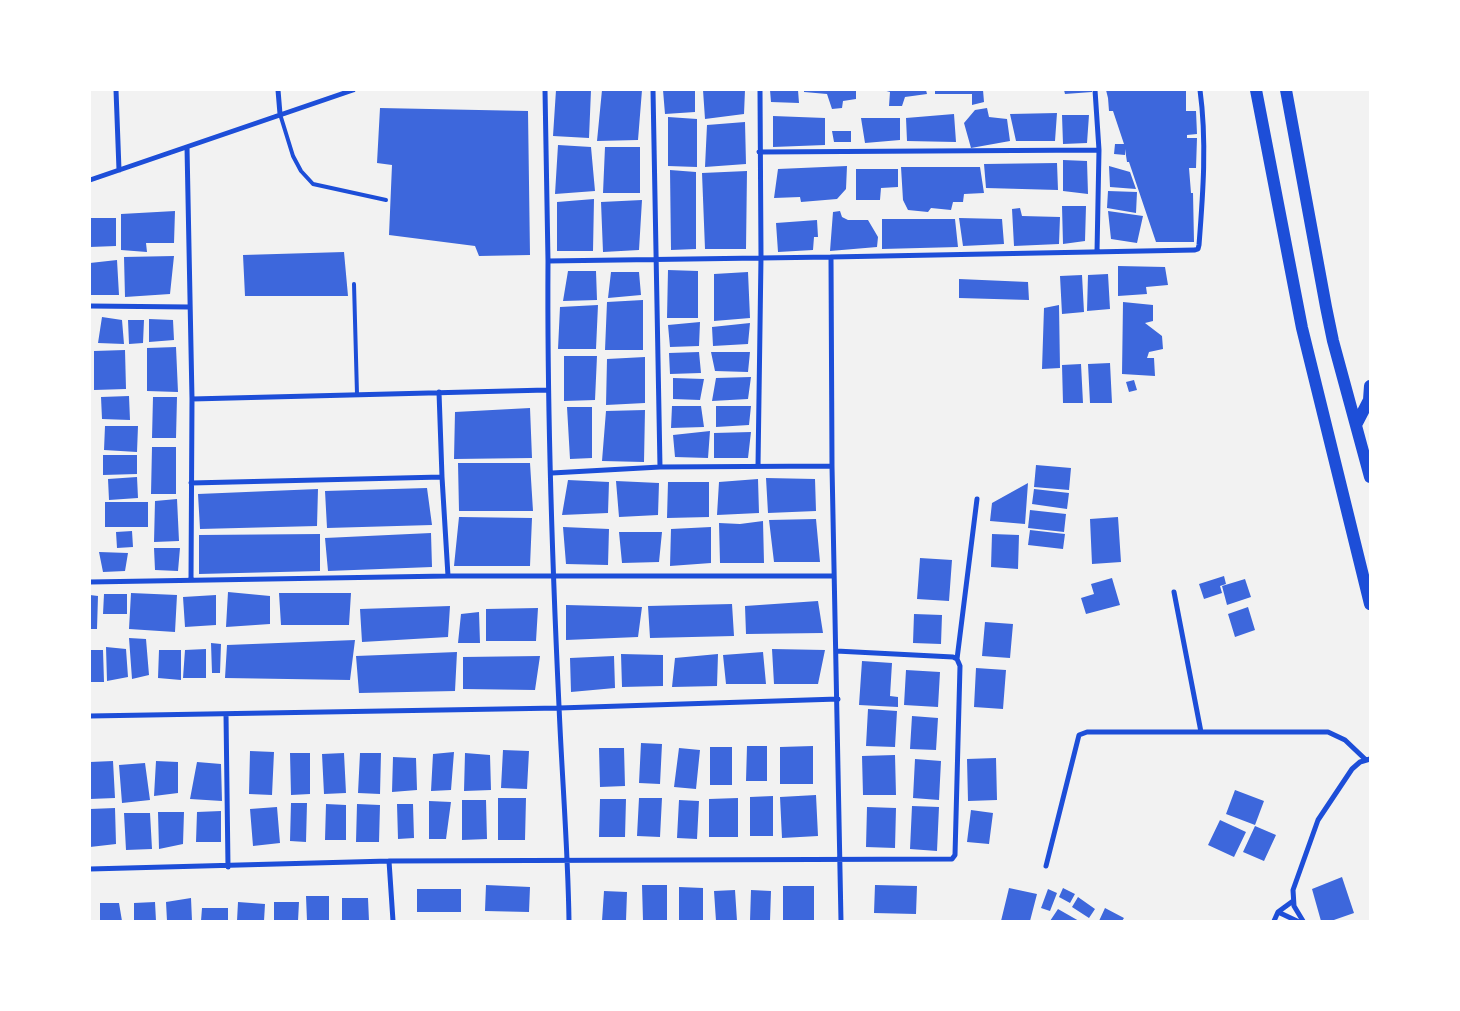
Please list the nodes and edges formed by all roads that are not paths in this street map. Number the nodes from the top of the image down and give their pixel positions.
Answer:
1 (116, 90) edge
2 (278, 90) edge
3 (352, 90) edge
4 (544, 90) edge
5 (654, 90) edge
6 (760, 90) edge
7 (1095, 90) edge
8 (1200, 90) edge
9 (1256, 90) edge
10 (1286, 90) edge
11 (280, 114) junction
12 (187, 147) junction
13 (1099, 150) junction
14 (759, 152) junction
15 (119, 170) junction
16 (90, 180) edge
17 (386, 200) dead end
18 (1097, 252) junction
19 (831, 256) junction
20 (761, 257) junction
21 (548, 260) junction
22 (657, 260) junction
23 (354, 284) dead end
24 (90, 306) edge
25 (189, 307) junction
26 (1370, 386) edge
27 (547, 390) junction
28 (440, 392) junction
29 (358, 394) junction
30 (192, 399) junction
31 (1356, 425) junction
32 (758, 466) junction
33 (832, 466) junction
34 (660, 467) junction
35 (552, 473) junction
36 (442, 477) junction
37 (1370, 477) edge
38 (191, 483) junction
39 (977, 499) dead end
40 (448, 576) junction
41 (554, 576) junction
42 (834, 576) junction
43 (191, 580) junction
44 (90, 582) edge
45 (1174, 592) dead end
46 (1370, 604) edge
47 (836, 651) junction
48 (957, 659) junction
49 (838, 699) junction
50 (559, 708) junction
51 (226, 714) junction
52 (90, 716) edge
53 (1201, 732) junction
54 (1368, 759) edge
55 (840, 859) junction
56 (568, 860) junction
57 (389, 861) junction
58 (1046, 866) dead end
59 (228, 867) junction
60 (90, 869) edge
61 (1293, 901) junction
62 (1278, 912) junction
63 (393, 921) edge
64 (569, 921) edge
65 (841, 921) edge
66 (1274, 921) edge
67 (1297, 921) edge
68 (1303, 921) edge

1 - 15 street
2 - 11 street
3 - 11 street
4 - 21 street
5 - 22 street
6 - 14 street
7 - 13 street
8 - 18 street
9 - 46 highway
10 - 31 highway
11 - 12 street
11 - 17 lane
12 - 15 street
12 - 25 street
13 - 14 street
13 - 18 street
14 - 20 street
15 - 16 street
18 - 19 street
19 - 20 street
19 - 33 street
20 - 22 street
20 - 32 street
21 - 22 street
21 - 27 street
22 - 34 street
23 - 29 lane
24 - 25 street
25 - 30 street
26 - 31 highway
27 - 28 street
27 - 35 street
28 - 29 street
28 - 36 street
29 - 30 street
30 - 38 street
31 - 37 highway
32 - 33 street
32 - 34 street
33 - 42 street
34 - 35 street
35 - 41 street
36 - 38 street
36 - 40 street
38 - 43 street
39 - 48 street
40 - 41 street
40 - 43 street
41 - 42 street
41 - 50 street
42 - 47 street
43 - 44 street
45 - 53 street
47 - 48 street
47 - 49 street
48 - 55 street
49 - 50 street
49 - 55 street
50 - 51 street
50 - 56 street
51 - 52 street
51 - 59 street
53 - 54 street
53 - 58 street
54 - 61 street
55 - 56 street
55 - 65 street
56 - 57 street
56 - 64 street
57 - 59 street
57 - 63 street
59 - 60 street
61 - 62 street
61 - 68 street
62 - 66 street
62 - 67 street

